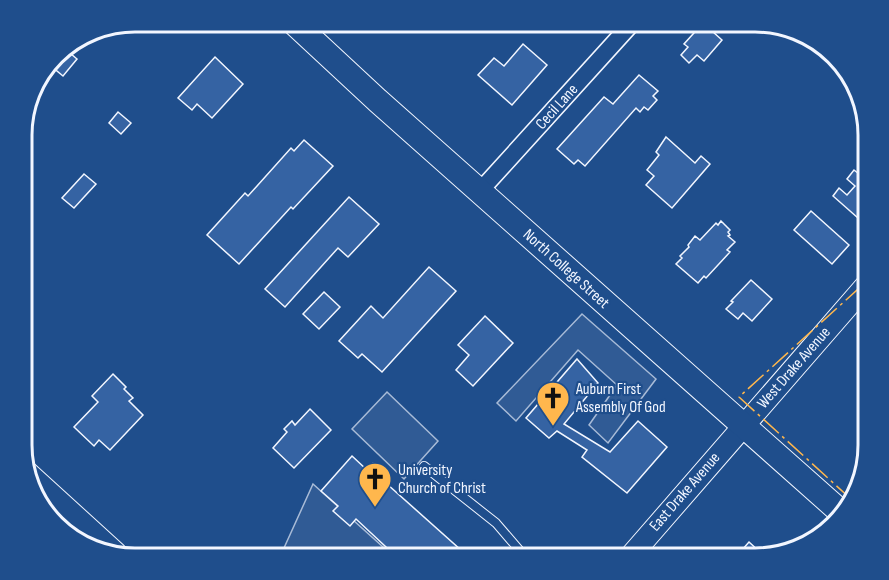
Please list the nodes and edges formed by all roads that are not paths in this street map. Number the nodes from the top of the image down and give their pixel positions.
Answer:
1 (304, 32) edge
2 (624, 32) edge
3 (479, 192) junction
4 (857, 296) edge
5 (743, 426) junction
6 (424, 466) dead end
7 (39, 485) edge
8 (836, 508) edge
9 (106, 544) edge
10 (517, 548) edge
11 (638, 548) edge

1 - 3 main road, North College Street
2 - 3 street, Cecil Lane
3 - 5 main road, North College Street
4 - 5 street, West Drake Avenue
5 - 8 main road, North College Street
5 - 11 street, East Drake Avenue
6 - 10 lane
7 - 9 street

